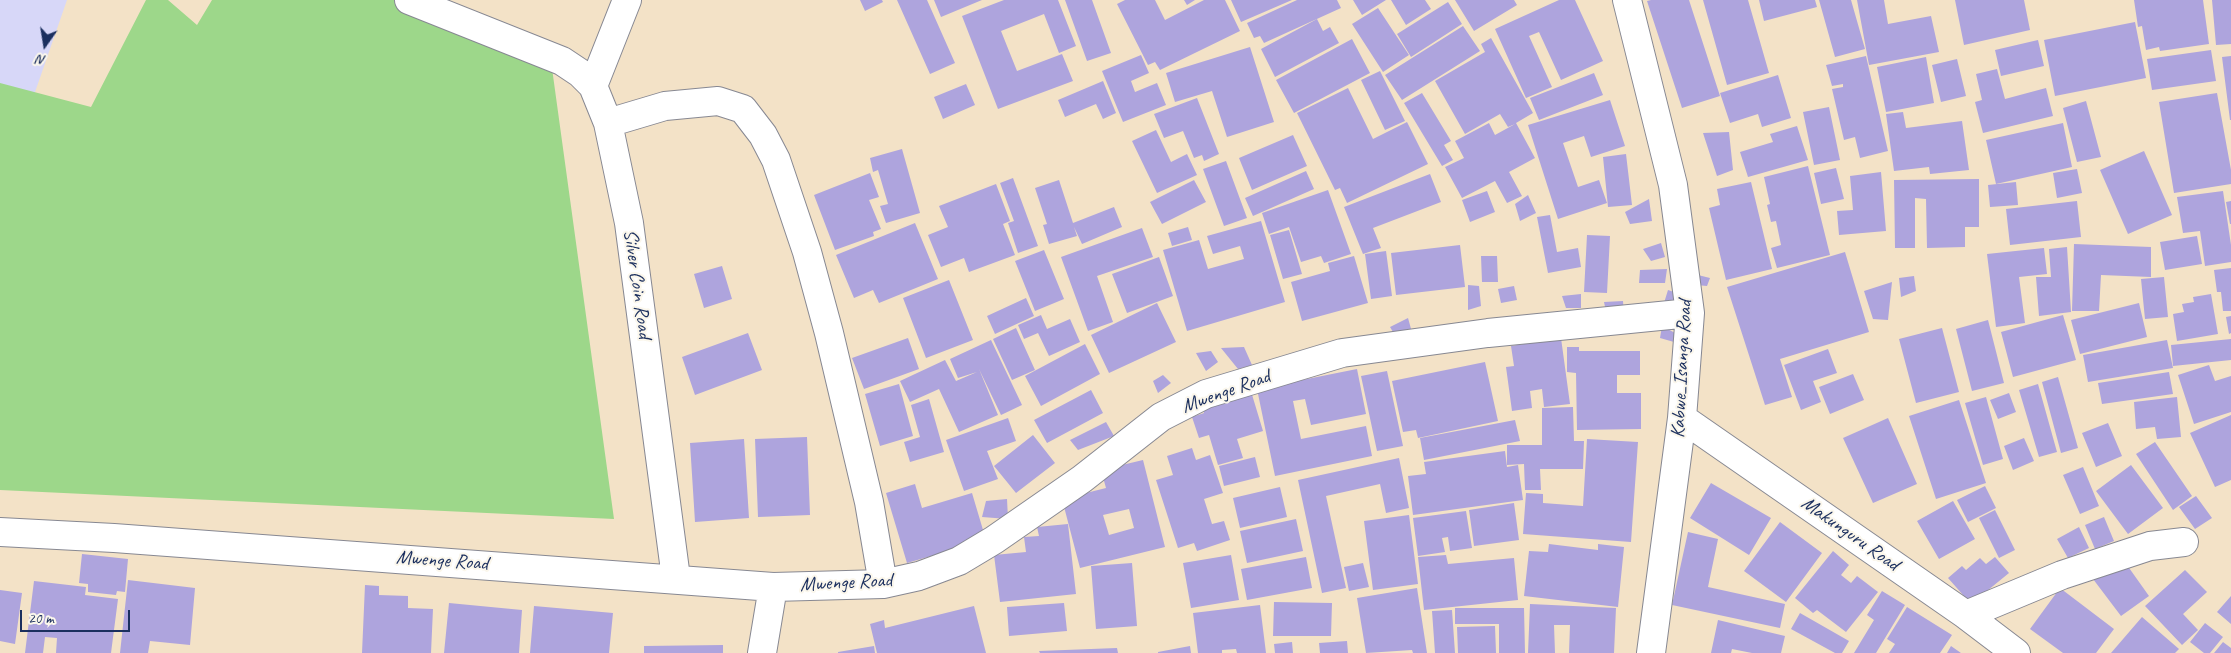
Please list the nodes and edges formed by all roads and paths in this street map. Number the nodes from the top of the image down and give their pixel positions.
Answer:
1 (409, 0) edge
2 (1627, 0) edge
3 (632, 3) edge
4 (592, 86) junction
5 (608, 123) junction
6 (1690, 314) junction
7 (1682, 418) junction
8 (0, 532) edge
9 (2184, 542) dead end
10 (676, 578) junction
11 (883, 584) junction
12 (773, 587) junction
13 (1966, 615) junction
14 (762, 653) edge
15 (1651, 653) edge
16 (2016, 653) edge

1 - 4 street
2 - 6 street, Kabwe_Isanga Road
3 - 4 street
4 - 5 street, Silver Coin Road
5 - 10 street, Silver Coin Road
5 - 11 street
6 - 7 street, Kabwe_Isanga Road
6 - 11 street, Mwenge Road
7 - 13 street, Makunguru Road
7 - 15 street, Kabwe_Isanga Road
8 - 10 street, Mwenge Road
9 - 13 street
10 - 12 street, Mwenge Road
11 - 12 street, Mwenge Road
12 - 14 street
13 - 16 street, Makunguru Road

